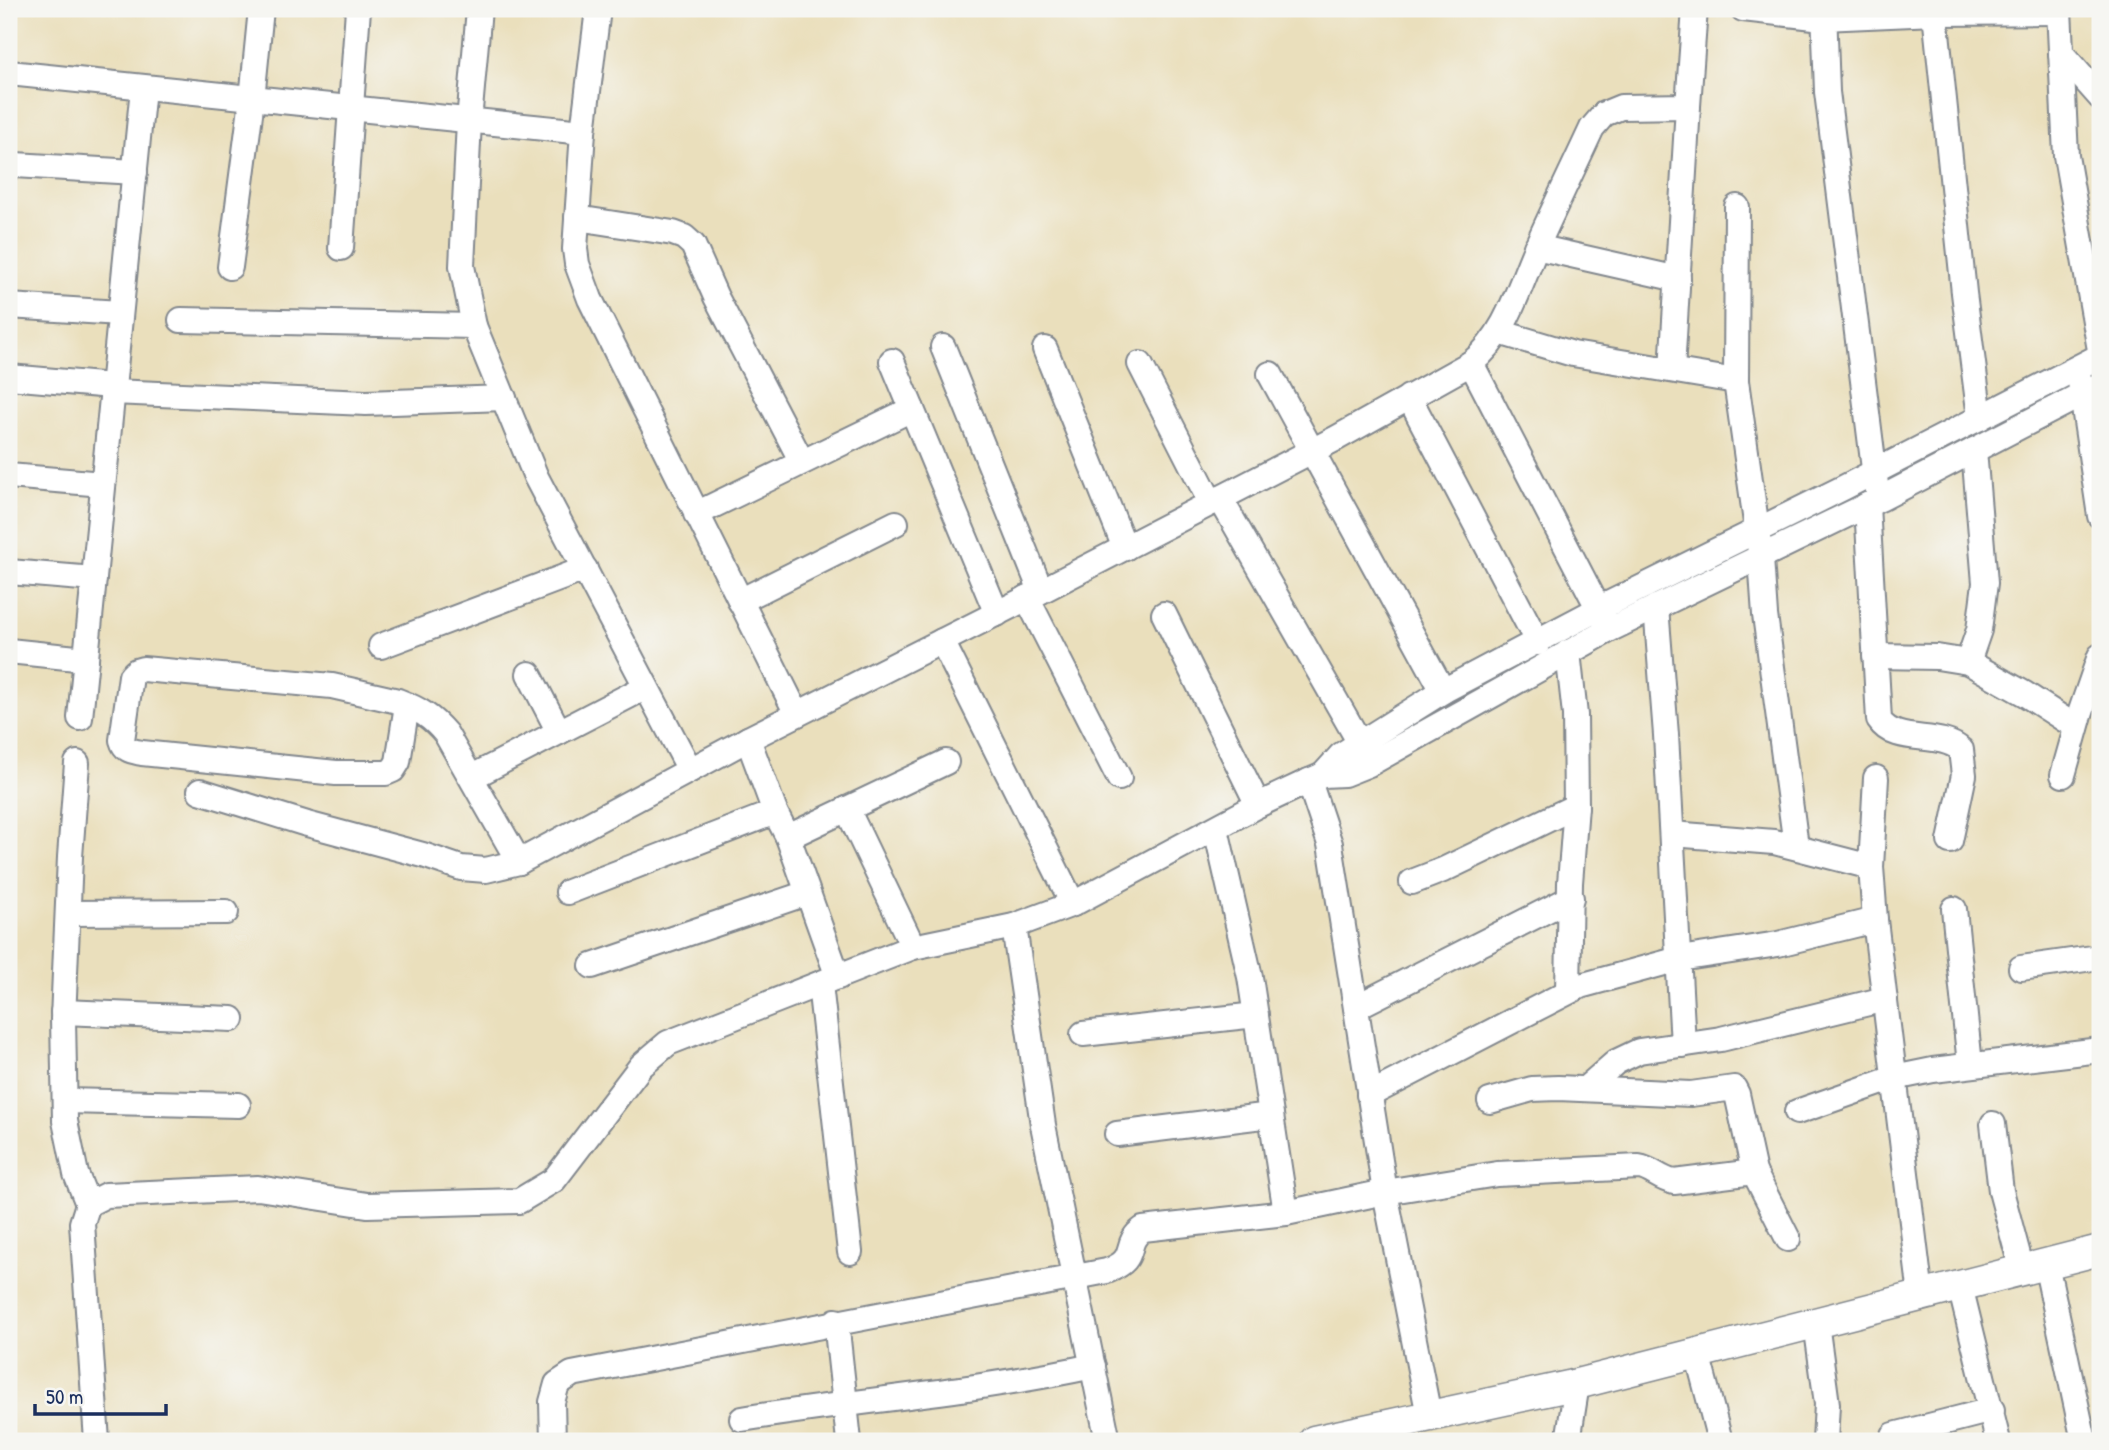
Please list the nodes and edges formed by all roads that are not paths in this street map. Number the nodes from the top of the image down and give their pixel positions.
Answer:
1 (261, 9) edge
2 (358, 9) edge
3 (480, 9) edge
4 (598, 9) edge
5 (1695, 9) edge
6 (1743, 9) edge
7 (2059, 10) edge
8 (1823, 13) edge
9 (1935, 13) junction
10 (2061, 53) junction
11 (9, 73) edge
12 (144, 88) junction
13 (2100, 97) edge
14 (252, 99) junction
15 (1688, 106) junction
16 (351, 109) junction
17 (469, 121) junction
18 (583, 132) junction
19 (15, 164) dead end
20 (135, 172) junction
21 (1737, 207) dead end
22 (577, 218) junction
23 (1536, 247) junction
24 (341, 248) dead end
25 (230, 267) dead end
26 (1678, 279) junction
27 (9, 306) edge
28 (120, 313) junction
29 (181, 320) dead end
30 (474, 326) junction
31 (1499, 332) junction
32 (943, 347) dead end
33 (1045, 349) dead end
34 (2100, 350) edge
35 (2100, 356) edge
36 (892, 361) dead end
37 (1472, 363) junction
38 (1140, 364) dead end
39 (2076, 368) junction
40 (1672, 370) junction
41 (1270, 374) dead end
42 (9, 377) edge
43 (1736, 381) junction
44 (112, 389) junction
45 (2092, 389) edge
46 (1409, 397) junction
47 (505, 398) junction
48 (912, 409) junction
49 (1980, 418) junction
50 (1974, 450) junction
51 (1311, 451) junction
52 (802, 462) junction
53 (1873, 473) junction
54 (9, 476) edge
55 (103, 484) junction
56 (1216, 500) junction
57 (1873, 502) junction
58 (696, 514) junction
59 (2100, 516) edge
60 (896, 523) dead end
61 (1756, 531) junction
62 (1125, 548) junction
63 (1761, 558) junction
64 (585, 569) junction
65 (9, 572) edge
66 (94, 579) junction
67 (1034, 595) junction
68 (740, 601) junction
69 (1656, 607) junction
70 (997, 614) junction
71 (1164, 614) dead end
72 (1604, 620) junction
73 (942, 641) junction
74 (1538, 643) junction
75 (381, 646) dead end
76 (9, 651) edge
77 (1568, 652) junction
78 (1875, 656) junction
79 (2100, 656) edge
80 (86, 659) junction
81 (1968, 662) junction
82 (529, 674) dead end
83 (646, 687) junction
84 (1443, 691) junction
85 (407, 705) junction
86 (797, 714) junction
87 (80, 718) dead end
88 (2076, 727) junction
89 (559, 732) junction
90 (748, 739) junction
91 (1360, 743) junction
92 (946, 762) dead end
93 (77, 763) dead end
94 (690, 770) junction
95 (2063, 775) dead end
96 (472, 777) junction
97 (1119, 778) dead end
98 (1316, 778) junction
99 (1876, 778) dead end
100 (200, 791) dead end
101 (1258, 805) junction
102 (1576, 806) junction
103 (847, 809) junction
104 (775, 812) junction
105 (1216, 829) junction
106 (1671, 834) junction
107 (788, 837) junction
108 (1950, 841) dead end
109 (1796, 846) junction
110 (519, 862) junction
111 (1871, 867) junction
112 (1412, 882) dead end
113 (568, 892) dead end
114 (807, 894) junction
115 (1571, 898) junction
116 (1073, 904) junction
117 (1954, 909) dead end
118 (226, 912) dead end
119 (68, 913) junction
120 (1875, 920) junction
121 (1014, 926) junction
122 (913, 947) junction
123 (2100, 957) edge
124 (1679, 959) junction
125 (592, 966) dead end
126 (2021, 968) dead end
127 (829, 981) junction
128 (1568, 991) junction
129 (1885, 999) junction
130 (1356, 1007) junction
131 (63, 1012) junction
132 (1256, 1015) junction
133 (232, 1019) dead end
134 (1083, 1034) dead end
135 (1683, 1045) junction
136 (2100, 1050) edge
137 (1970, 1065) junction
138 (1894, 1078) junction
139 (1585, 1089) junction
140 (1369, 1095) junction
141 (65, 1101) junction
142 (1490, 1101) dead end
143 (238, 1105) dead end
144 (1797, 1112) dead end
145 (1271, 1115) junction
146 (1993, 1124) dead end
147 (1117, 1134) dead end
148 (1755, 1171) junction
149 (1385, 1192) junction
150 (88, 1204) junction
151 (1286, 1213) junction
152 (1788, 1240) dead end
153 (2100, 1250) edge
154 (850, 1252) dead end
155 (2034, 1267) junction
156 (1074, 1276) junction
157 (1960, 1286) junction
158 (1921, 1296) junction
159 (836, 1321) junction
160 (1816, 1323) junction
161 (1697, 1353) junction
162 (1093, 1366) junction
163 (1577, 1384) junction
164 (845, 1404) junction
165 (1992, 1410) junction
166 (1429, 1416) junction
167 (742, 1419) dead end
168 (1894, 1435) dead end
169 (97, 1441) edge
170 (553, 1441) edge
171 (849, 1441) edge
172 (1108, 1441) edge
173 (1314, 1441) edge
174 (1568, 1441) edge
175 (1720, 1441) edge
176 (1825, 1441) edge
177 (1998, 1441) edge
178 (2084, 1441) edge

1 - 14 street
2 - 16 street
3 - 17 street
4 - 18 street
5 - 15 street
6 - 8 street
7 - 9 street
7 - 10 street
8 - 9 street
8 - 53 street
9 - 49 street
10 - 13 street
10 - 34 street
11 - 12 street
12 - 14 street
12 - 20 street
14 - 16 street
14 - 25 street
15 - 23 street
15 - 26 street
16 - 17 street
16 - 24 street
17 - 18 street
17 - 30 street
18 - 22 street
19 - 20 street
20 - 28 street
21 - 43 street
22 - 52 street
22 - 58 street
23 - 26 street
23 - 31 street
26 - 40 street
27 - 28 street
28 - 44 street
29 - 30 street
30 - 47 street
31 - 37 street
31 - 40 street
32 - 67 street
33 - 62 street
35 - 39 street
36 - 48 street
37 - 46 street
37 - 72 street
38 - 56 street
39 - 45 street
39 - 49 street
40 - 43 street
41 - 51 street
42 - 44 street
43 - 61 street
44 - 47 street
44 - 55 street
45 - 50 street
45 - 59 street
46 - 51 street
46 - 74 street
47 - 64 street
48 - 52 street
48 - 70 street
49 - 53 street
50 - 57 street
50 - 81 street
51 - 56 street
51 - 84 street
52 - 58 street
53 - 57 street
53 - 61 street
54 - 55 street
55 - 66 street
56 - 62 street
56 - 91 street
57 - 63 street
57 - 78 street
58 - 68 street
60 - 68 street
61 - 63 street
61 - 72 street
62 - 67 street
63 - 69 street
63 - 109 street
64 - 75 street
64 - 83 street
65 - 66 street
66 - 80 street
67 - 70 street
67 - 97 street
68 - 86 street
69 - 72 street
69 - 106 street
70 - 73 street
71 - 101 street
72 - 74 street
72 - 77 street
73 - 86 street
73 - 116 street
74 - 84 street
76 - 80 street
77 - 98 street
77 - 102 street
78 - 81 street
78 - 108 street
79 - 88 street
80 - 87 street
81 - 88 street
82 - 89 street
83 - 89 street
83 - 94 street
84 - 91 street
85 - 85 street
85 - 96 street
86 - 90 street
88 - 95 street
89 - 96 street
90 - 94 street
90 - 104 street
91 - 98 street
92 - 103 street
93 - 119 street
94 - 110 street
96 - 110 street
98 - 101 street
98 - 130 street
99 - 111 street
100 - 110 street
101 - 105 street
102 - 112 street
102 - 115 street
103 - 107 street
103 - 122 street
104 - 107 street
104 - 113 street
105 - 116 street
105 - 132 street
106 - 109 street
106 - 124 street
107 - 114 street
109 - 111 street
111 - 120 street
114 - 125 street
114 - 127 street
115 - 128 street
115 - 130 street
116 - 121 street
117 - 137 street
118 - 119 street
119 - 131 street
120 - 124 street
120 - 129 street
121 - 122 street
121 - 156 street
122 - 127 street
123 - 126 street
124 - 128 street
124 - 135 street
127 - 150 street
127 - 154 street
128 - 140 street
129 - 135 street
129 - 138 street
130 - 140 street
131 - 133 street
131 - 141 street
132 - 134 street
132 - 145 street
135 - 139 street
136 - 137 street
137 - 138 street
138 - 144 street
138 - 158 street
139 - 142 street
139 - 148 street
140 - 149 street
141 - 143 street
141 - 150 street
145 - 147 street
145 - 151 street
146 - 155 street
148 - 149 street
148 - 152 street
149 - 151 street
149 - 166 street
150 - 169 street
151 - 156 street
153 - 155 main road
155 - 157 main road
155 - 178 street
156 - 159 street
156 - 162 street
157 - 158 main road
157 - 165 street
158 - 160 main road
159 - 164 street
159 - 170 street
160 - 161 main road
160 - 176 street
161 - 163 main road
161 - 175 street
162 - 164 street
162 - 172 street
163 - 166 main road
163 - 174 street
164 - 167 street
164 - 171 street
165 - 168 street
165 - 177 street
166 - 173 main road

